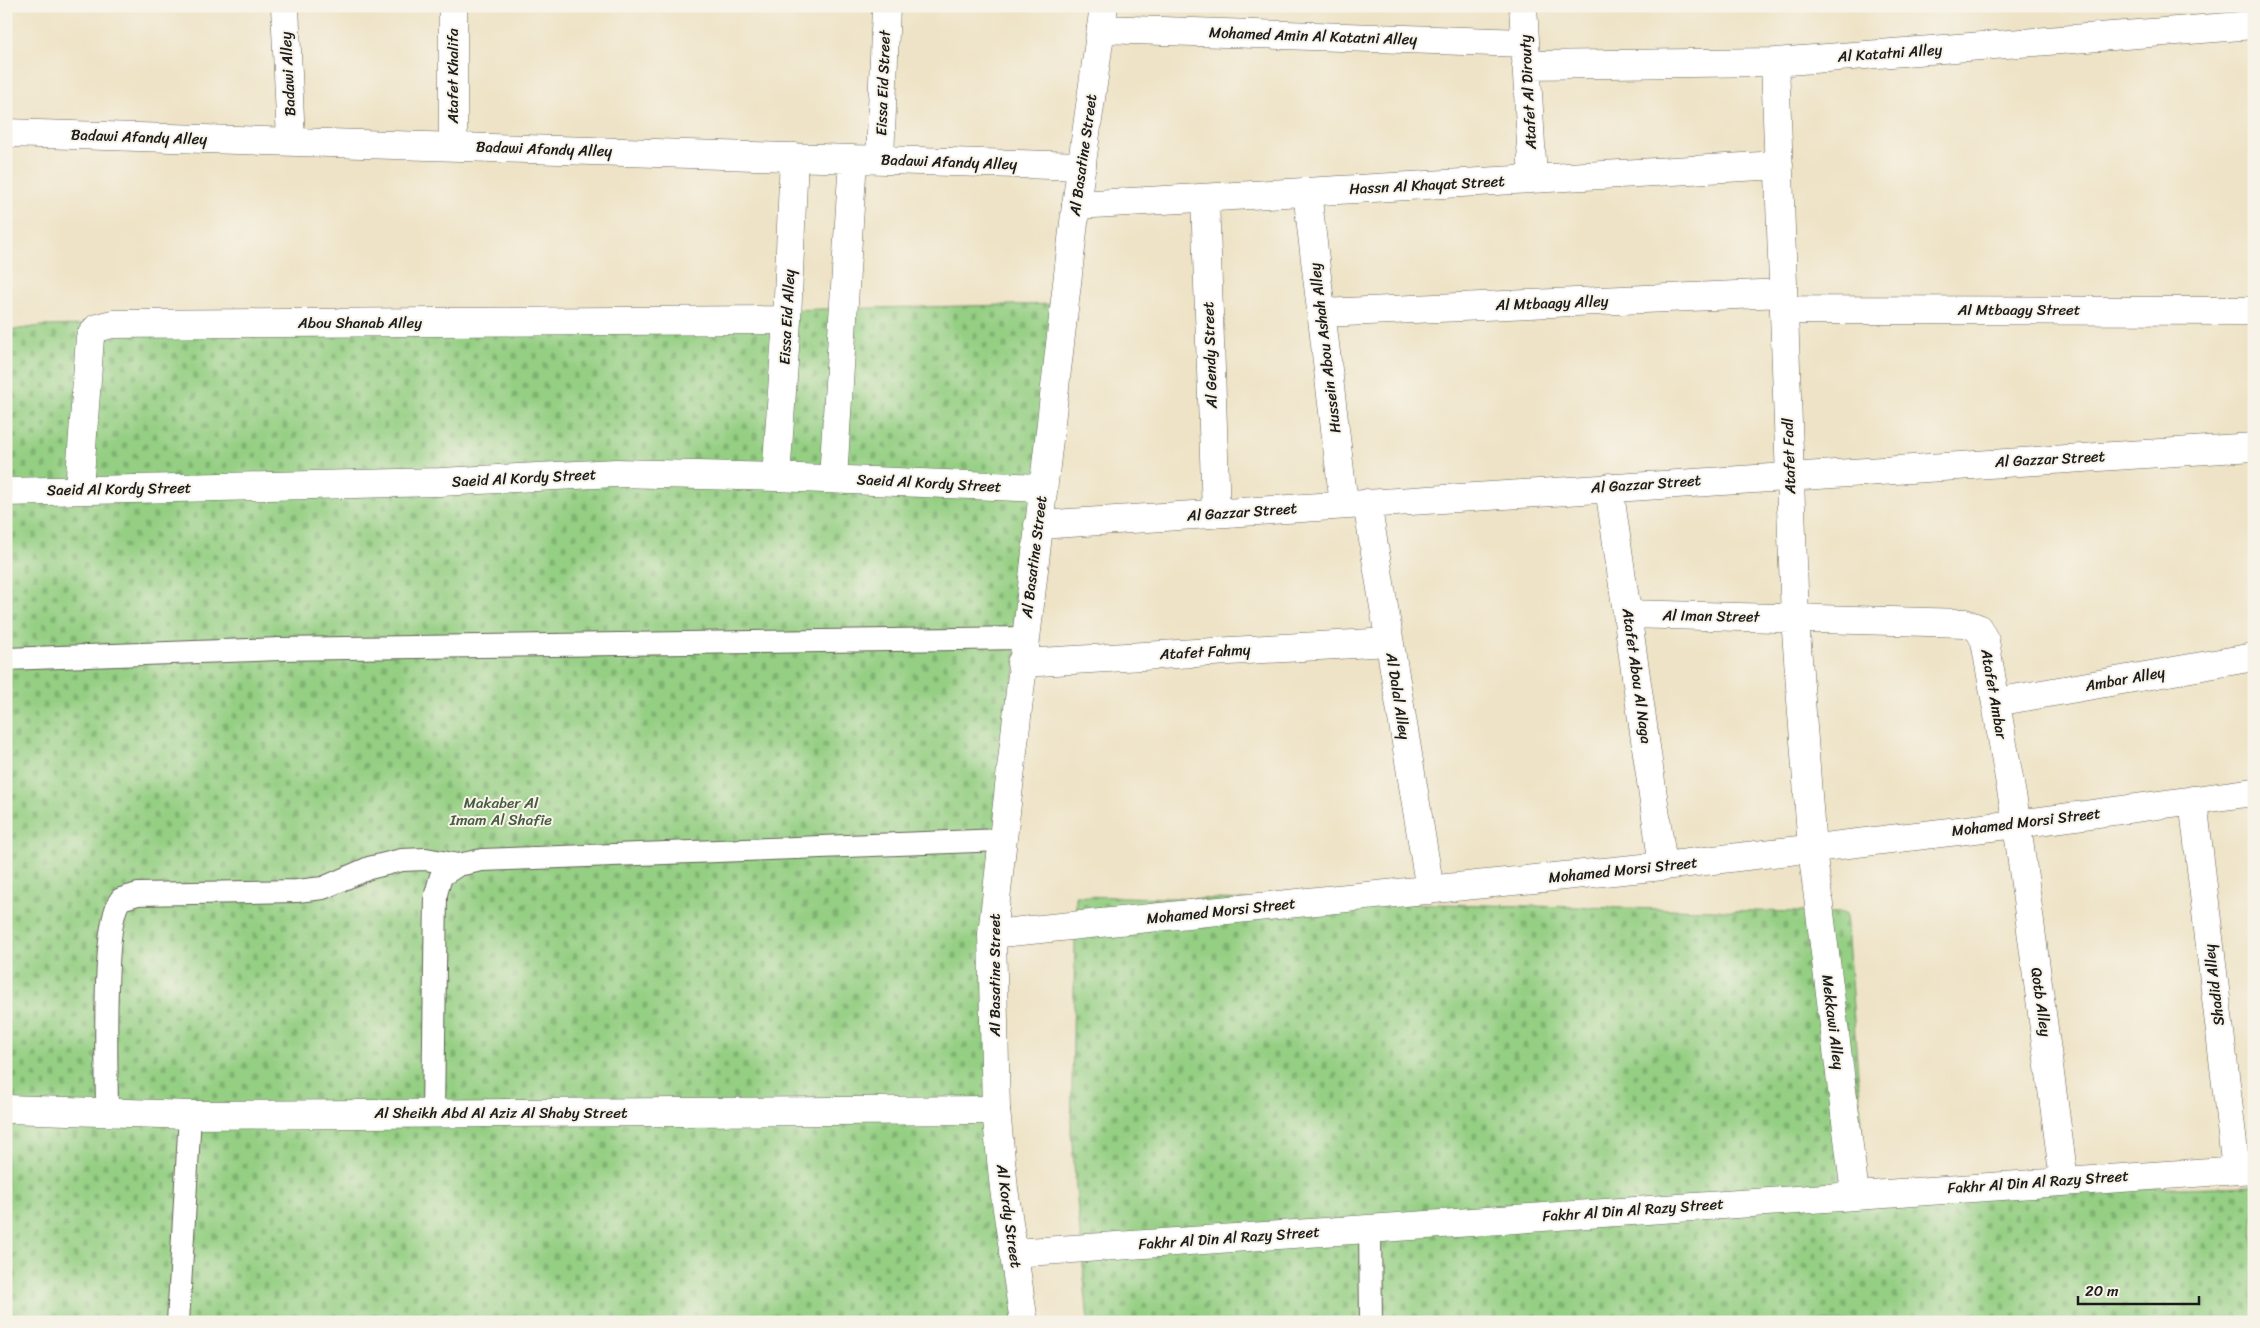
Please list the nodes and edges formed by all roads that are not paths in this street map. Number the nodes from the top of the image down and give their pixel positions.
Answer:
1 (285, 6) edge
2 (453, 6) edge
3 (886, 6) edge
4 (1523, 6) edge
5 (1102, 17) edge
6 (2254, 25) edge
7 (1526, 54) junction
8 (1775, 62) junction
9 (6, 133) edge
10 (292, 141) junction
11 (453, 146) junction
12 (794, 157) junction
13 (866, 159) junction
14 (1779, 165) junction
15 (1082, 166) junction
16 (1533, 179) junction
17 (1307, 192) junction
18 (1205, 198) junction
19 (1076, 205) junction
20 (1783, 302) junction
21 (2254, 311) edge
22 (1321, 313) junction
23 (788, 320) junction
24 (2254, 447) edge
25 (1789, 475) junction
26 (776, 477) junction
27 (832, 479) junction
28 (1609, 486) junction
29 (1042, 488) junction
30 (79, 490) junction
31 (6, 492) edge
32 (1355, 504) junction
33 (1216, 513) junction
34 (1038, 525) junction
35 (1628, 614) junction
36 (1795, 618) junction
37 (1389, 642) junction
38 (1023, 651) junction
39 (2254, 657) edge
40 (6, 659) edge
41 (1996, 702) junction
42 (2254, 792) edge
43 (2193, 800) junction
44 (2017, 824) junction
45 (1002, 840) junction
46 (1812, 849) junction
47 (458, 865) junction
48 (1664, 866) junction
49 (1430, 890) junction
50 (992, 934) junction
51 (6, 1109) edge
52 (996, 1110) junction
53 (106, 1112) junction
54 (433, 1114) junction
55 (190, 1115) junction
56 (2245, 1169) edge
57 (2064, 1180) junction
58 (1855, 1194) junction
59 (1370, 1229) junction
60 (1013, 1253) junction
61 (178, 1322) edge
62 (1024, 1322) edge
63 (1371, 1322) edge

1 - 10 street, Badawi Alley
2 - 11 street, Atafet Khalifa
3 - 13 street, Eissa Eid Street
4 - 7 street, Atafet Al Dirouty
5 - 7 street, Mohamed Amin Al Katatni Alley
5 - 15 street, Al Basatine Street
6 - 8 street, Al Katatni Alley
7 - 8 street, Al Katatni Alley
7 - 16 street, Atafet Al Dirouty
8 - 14 street, Atafet Fadl
9 - 10 street, Badawi Afandy Alley
10 - 11 street, Badawi Afandy Alley
11 - 12 street, Badawi Afandy Alley
12 - 13 street, Badawi Afandy Alley
12 - 23 street, Eissa Eid Alley
13 - 15 street, Badawi Afandy Alley
13 - 27 street, Eissa Eid Street
14 - 16 street, Hassn Al Khayat Street
14 - 20 street, Atafet Fadl
15 - 19 street, Al Basatine Street
16 - 17 street, Hassn Al Khayat Street
17 - 18 street, Hassn Al Khayat Street
17 - 22 street, Hussein Abou Ashah Alley
18 - 19 street, Hassn Al Khayat Street
18 - 33 street, Al Gendy Street
19 - 29 street, Al Basatine Street
20 - 21 street, Al Mtbaagy Street
20 - 22 street, Al Mtbaagy Alley
20 - 25 street, Atafet Fadl
22 - 32 street, Hussein Abou Ashah Alley
23 - 26 street, Eissa Eid Alley
23 - 30 street, Abou Shanab Alley
24 - 25 street, Al Gazzar Street
25 - 28 street, Al Gazzar Street
25 - 36 street, Atafet Fadl
26 - 27 street, Saeid Al Kordy Street
26 - 30 street, Saeid Al Kordy Street
27 - 29 street, Saeid Al Kordy Street
28 - 32 street, Al Gazzar Street
28 - 35 street, Atafet Abou Al Naga
29 - 34 street, Al Basatine Street
30 - 31 street, Saeid Al Kordy Street
32 - 33 street, Al Gazzar Street
32 - 37 street, Al Dalal Alley
33 - 34 street, Al Gazzar Street
34 - 38 street, Al Basatine Street
35 - 36 street, Al Iman Street
35 - 48 street, Atafet Abou Al Naga
36 - 41 street, Atafet Ambar
36 - 46 street, Atafet Fadl
37 - 38 street, Atafet Fahmy
37 - 49 street, Al Dalal Alley
38 - 40 lane
38 - 45 street, Al Basatine Street
39 - 41 street, Ambar Alley
41 - 44 street, Atafet Ambar
42 - 43 street, Mohamed Morsi Street
43 - 44 street, Mohamed Morsi Street
43 - 56 street, Shadid Alley
44 - 46 street, Mohamed Morsi Street
44 - 57 street, Qotb Alley
45 - 47 lane
45 - 50 street, Al Basatine Street
46 - 48 street, Mohamed Morsi Street
46 - 58 street, Mekkawi Alley
47 - 53 lane
47 - 54 lane
48 - 49 street, Mohamed Morsi Street
49 - 50 street, Mohamed Morsi Street
50 - 52 street, Al Basatine Street
51 - 53 street, Al Sheikh Abd Al Aziz Al Shaby Street
52 - 54 street, Al Sheikh Abd Al Aziz Al Shaby Street
52 - 60 street, Al Kordy Street
53 - 55 street, Al Sheikh Abd Al Aziz Al Shaby Street
54 - 55 street, Al Sheikh Abd Al Aziz Al Shaby Street
55 - 61 lane
56 - 57 street, Fakhr Al Din Al Razy Street
57 - 58 street, Fakhr Al Din Al Razy Street
58 - 59 street, Fakhr Al Din Al Razy Street
59 - 60 street, Fakhr Al Din Al Razy Street
59 - 63 lane
60 - 62 street, Al Kordy Street

